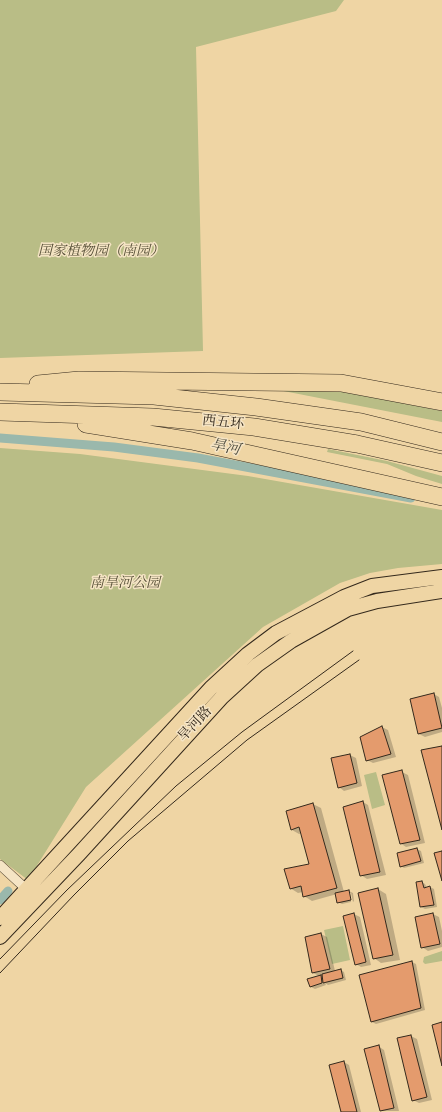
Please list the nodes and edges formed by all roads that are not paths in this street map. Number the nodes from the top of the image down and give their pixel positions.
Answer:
1 (0, 388) edge
2 (0, 392) edge
3 (442, 402) edge
4 (6, 412) edge
5 (442, 442) edge
6 (442, 463) edge
7 (442, 497) edge
8 (442, 577) edge
9 (442, 591) edge
10 (0, 865) edge
11 (25, 888) junction
12 (0, 918) edge
13 (0, 937) edge

1 - 3 highway
2 - 5 highway, 西五环
4 - 6 highway, 西五环
4 - 7 highway
8 - 11 main road, 旱河路
9 - 13 main road, 旱河路
10 - 11 street
11 - 12 main road, 旱河路

